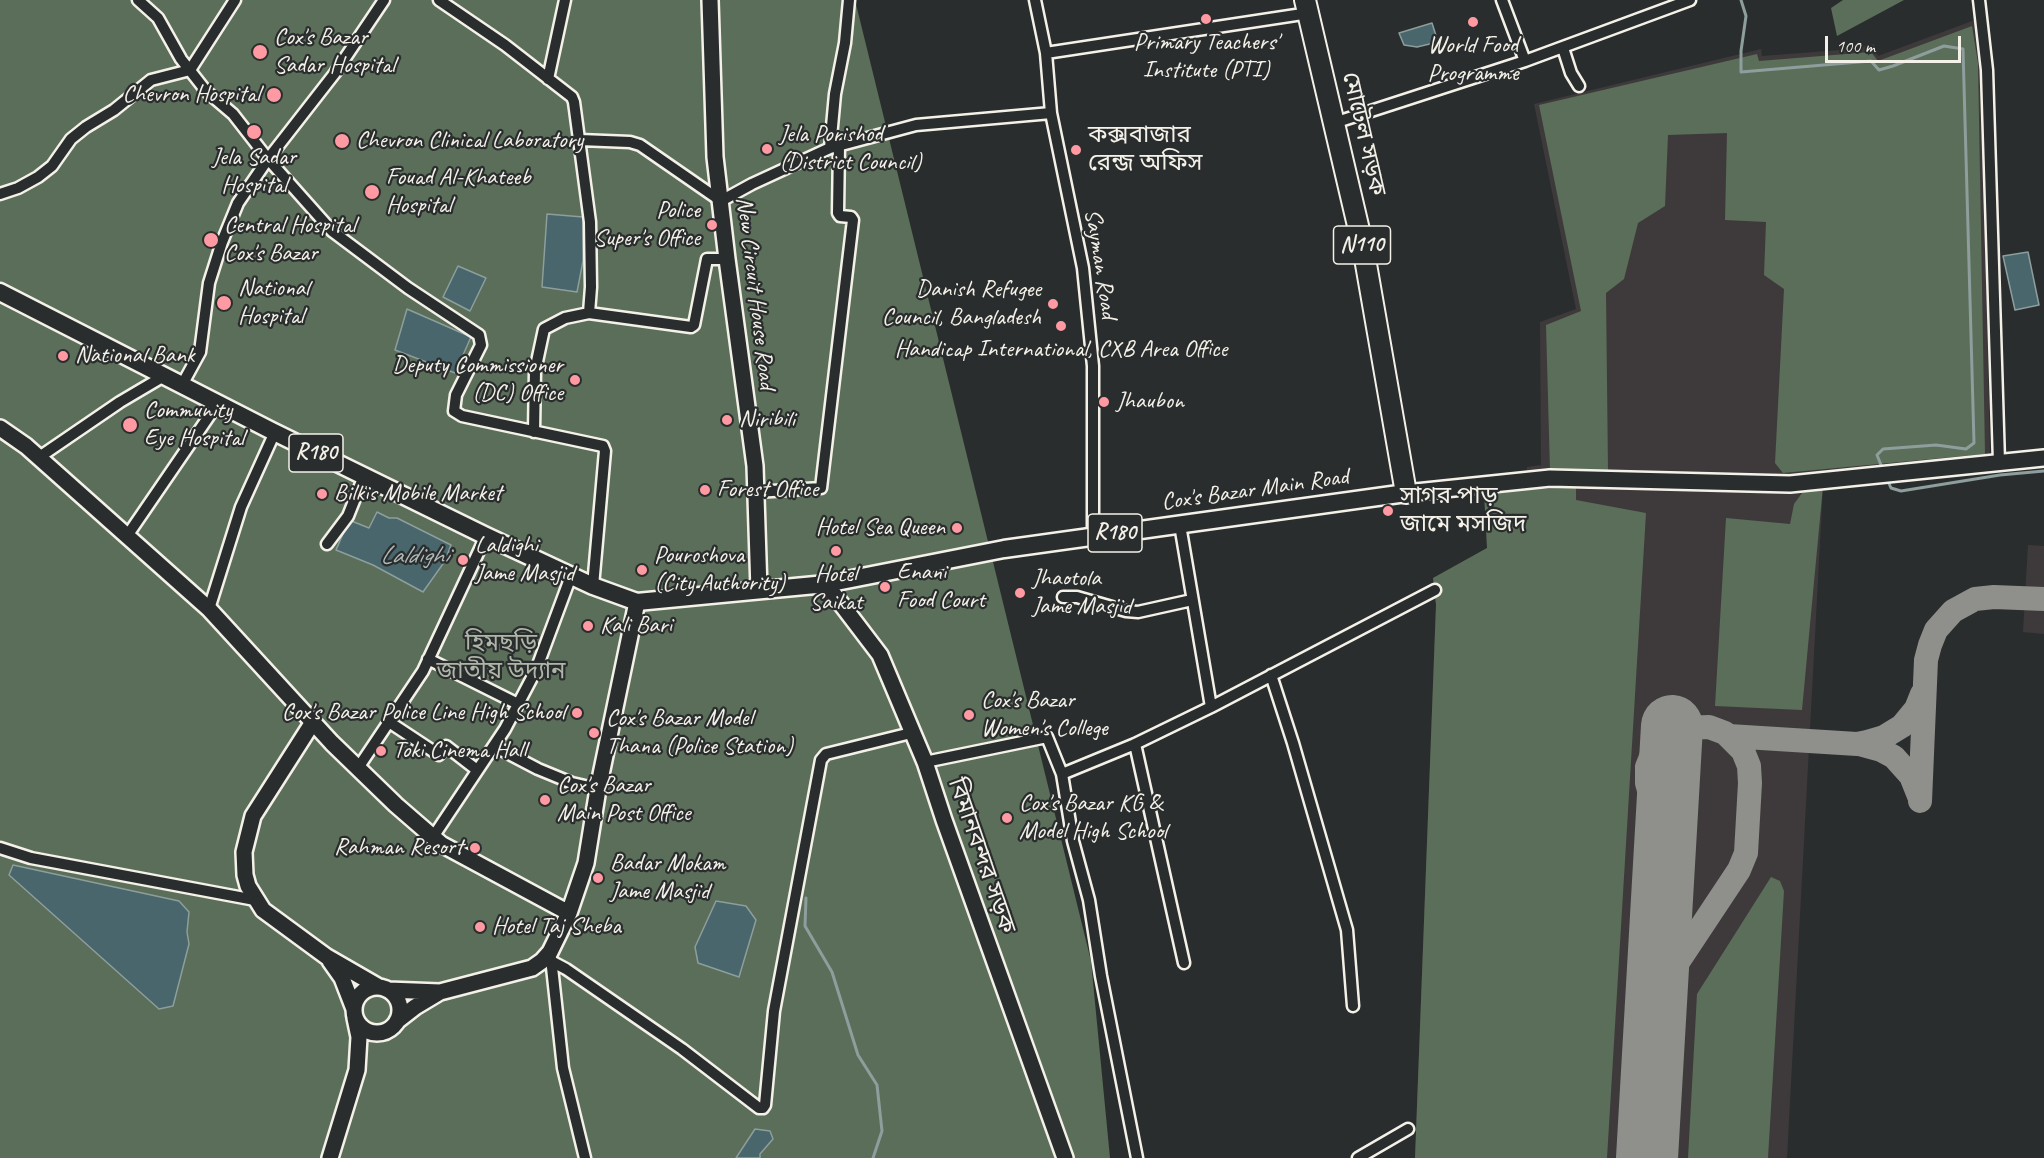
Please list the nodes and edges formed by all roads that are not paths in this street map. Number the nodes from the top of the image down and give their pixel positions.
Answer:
1 (138, 0) edge
2 (236, 0) edge
3 (384, 0) edge
4 (565, 0) edge
5 (710, 0) edge
6 (849, 0) edge
7 (1035, 0) edge
8 (1502, 0) edge
9 (1690, 0) edge
10 (1979, 0) edge
11 (443, 1) edge
12 (1307, 7) edge
13 (1563, 48) junction
14 (1046, 53) junction
15 (1525, 61) junction
16 (190, 70) junction
17 (549, 79) junction
18 (1579, 86) dead end
19 (1051, 113) junction
20 (1334, 123) junction
21 (580, 140) junction
22 (835, 147) junction
23 (268, 159) junction
24 (0, 194) edge
25 (721, 201) junction
26 (726, 260) junction
27 (0, 292) edge
28 (589, 313) junction
29 (164, 376) junction
30 (182, 385) junction
31 (218, 403) junction
32 (0, 428) edge
33 (275, 432) junction
34 (534, 432) junction
35 (38, 458) junction
36 (2044, 458) edge
37 (1999, 462) junction
38 (364, 476) junction
39 (756, 492) junction
40 (1406, 493) junction
41 (1180, 525) junction
42 (486, 536) junction
43 (1093, 536) junction
44 (126, 537) junction
45 (327, 544) dead end
46 (571, 576) junction
47 (826, 584) junction
48 (593, 586) junction
49 (759, 590) junction
50 (1435, 590) dead end
51 (1063, 597) dead end
52 (1192, 600) junction
53 (637, 602) junction
54 (209, 609) junction
55 (428, 659) junction
56 (1270, 675) junction
57 (518, 704) junction
58 (1210, 707) junction
59 (313, 722) junction
60 (388, 722) junction
61 (911, 733) junction
62 (1135, 744) junction
63 (494, 746) junction
64 (925, 762) junction
65 (358, 768) junction
66 (477, 770) junction
67 (1062, 774) junction
68 (598, 789) junction
69 (433, 837) junction
70 (0, 848) edge
71 (255, 900) junction
72 (569, 913) junction
73 (550, 956) junction
74 (327, 957) junction
75 (1184, 963) dead end
76 (384, 989) junction
77 (440, 992) junction
78 (1353, 1006) dead end
79 (355, 1013) junction
80 (394, 1024) junction
81 (357, 1070) junction
82 (1408, 1129) dead end
83 (330, 1158) edge
84 (585, 1158) edge
85 (1065, 1158) edge
86 (1137, 1158) edge
87 (1358, 1158) edge

1 - 16 street
2 - 16 street
3 - 23 street
4 - 17 street
5 - 25 street, New Circuit House Road
6 - 22 street
7 - 14 street, Sayman Road
8 - 15 street
9 - 13 street
10 - 37 street
11 - 17 street
12 - 14 street
12 - 20 highway, মোটেল সড়ক / N110
13 - 15 street
13 - 18 street
14 - 19 street, Sayman Road
15 - 20 street
16 - 23 street
16 - 24 street
17 - 21 street
19 - 22 street
19 - 43 street, Sayman Road
20 - 40 highway, মোটেল সড়ক / N110
21 - 25 street
21 - 28 street
22 - 25 street
22 - 39 street
23 - 30 street
23 - 34 street
25 - 26 street, New Circuit House Road
26 - 28 street
26 - 39 street, New Circuit House Road
27 - 29 main road, R180
28 - 34 street
29 - 30 main road, R180
29 - 35 street
30 - 31 main road, R180
31 - 33 main road, R180
31 - 44 street
32 - 35 street
33 - 38 main road, R180
33 - 54 street
34 - 48 street
35 - 44 street
36 - 37 street
37 - 40 street
38 - 42 main road, R180
38 - 45 street
39 - 49 street, New Circuit House Road
40 - 41 main road, Cox's Bazar Main Road / R180
41 - 43 main road, Cox's Bazar Main Road / R180
41 - 52 street
42 - 46 main road, R180
42 - 55 street
43 - 47 main road, Cox's Bazar Main Road / R180
44 - 54 street
46 - 48 main road, R180
46 - 57 street
47 - 49 main road, R180
47 - 61 street, বিমানবন্দর সড়ক
48 - 53 main road, R180
49 - 53 main road, R180
50 - 56 street
51 - 52 street
52 - 58 street
53 - 68 street
54 - 59 street
55 - 57 street
55 - 60 street
56 - 58 street
56 - 78 street
57 - 63 street
58 - 62 street
59 - 65 street
59 - 71 street
60 - 65 street
60 - 66 street
61 - 64 street, বিমানবন্দর সড়ক
61 - 73 street
62 - 67 street
62 - 75 street
63 - 66 street
63 - 68 street
64 - 67 street
64 - 85 street, বিমানবন্দর সড়ক
65 - 69 street
66 - 69 street
67 - 86 street
68 - 72 street
69 - 72 street
70 - 71 street
71 - 74 street
72 - 73 street
73 - 77 street
73 - 84 street
74 - 76 street
74 - 79 street
76 - 77 street
76 - 79 street
76 - 80 street
77 - 80 street
79 - 80 street
79 - 81 street
80 - 81 street
81 - 83 street
82 - 87 street

